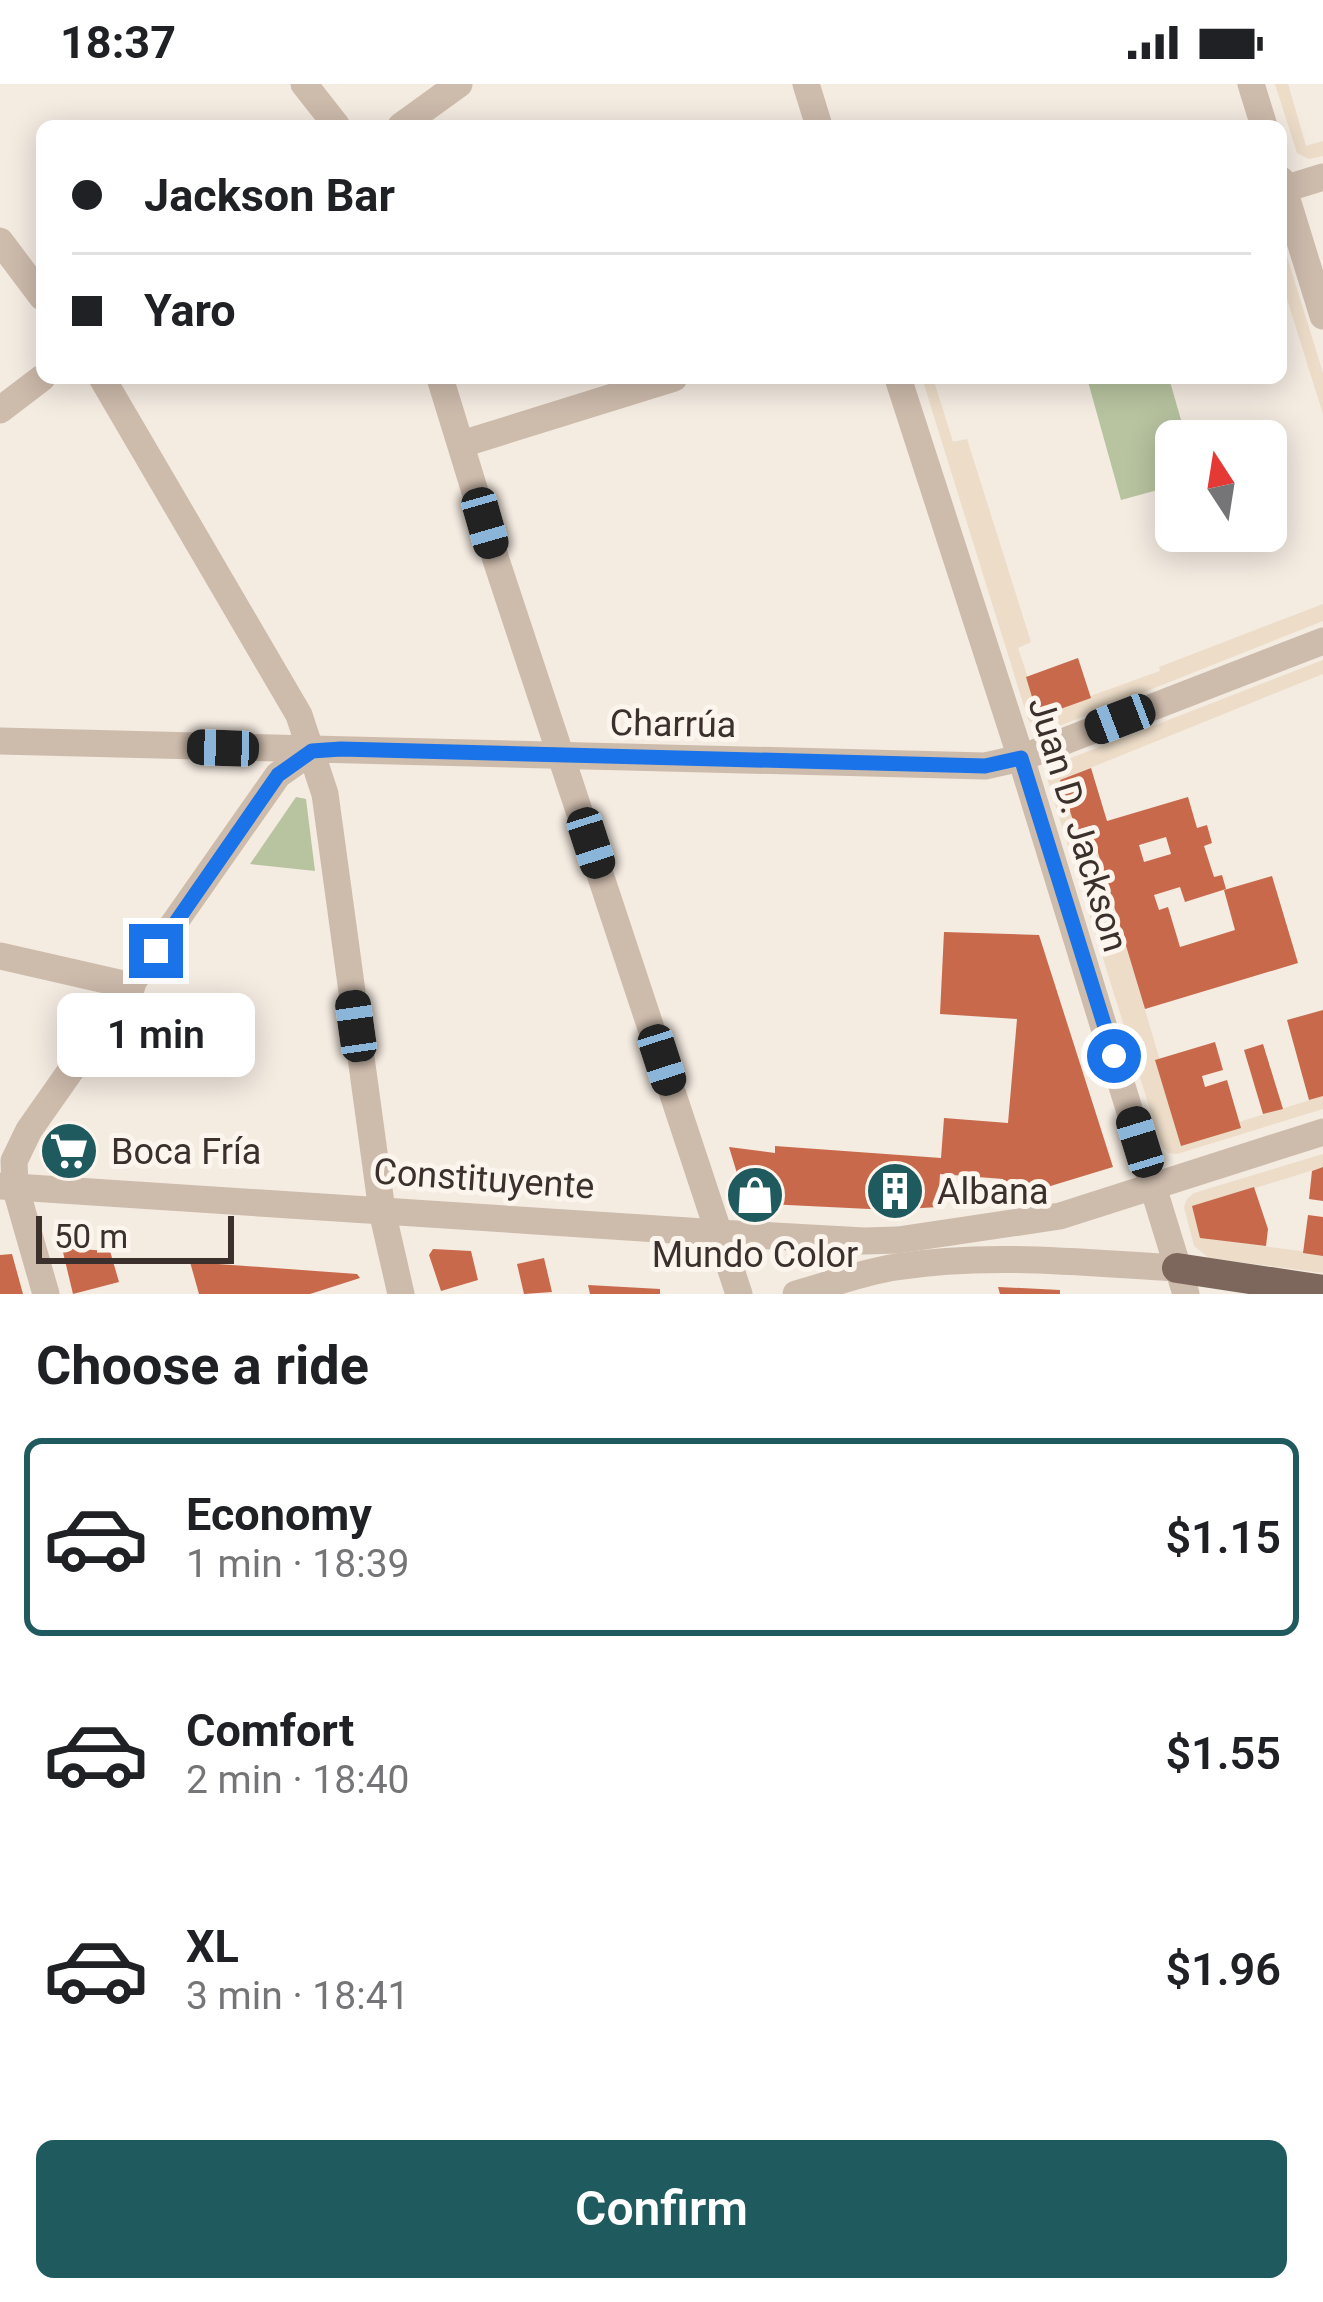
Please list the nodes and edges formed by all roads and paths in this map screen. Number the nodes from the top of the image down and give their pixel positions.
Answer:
1 (304, 84) edge
2 (459, 84) edge
3 (806, 84) edge
4 (1251, 84) edge
5 (332, 120) edge
6 (409, 120) edge
7 (817, 120) edge
8 (1262, 120) edge
9 (1323, 177) edge
10 (1287, 185) edge
11 (1287, 202) edge
12 (0, 242) edge
13 (36, 289) edge
14 (1323, 316) edge
15 (36, 383) edge
16 (106, 384) edge
17 (442, 384) edge
18 (655, 384) edge
19 (900, 384) edge
20 (0, 410) edge
21 (462, 444) junction
22 (1323, 641) edge
23 (0, 741) edge
24 (312, 751) junction
25 (563, 757) junction
26 (1021, 758) junction
27 (0, 956) edge
28 (132, 986) junction
29 (1323, 1132) edge
30 (1154, 1184) junction
31 (7, 1186) edge
32 (382, 1210) junction
33 (718, 1233) junction
34 (1181, 1281) edge
35 (1323, 1290) edge
36 (46, 1294) edge
37 (401, 1294) edge
38 (739, 1294) edge
39 (796, 1294) edge

1 - 5 street
2 - 6 street
3 - 7 street
4 - 8 street
9 - 10 street
11 - 14 street
12 - 13 street
15 - 20 street
16 - 24 street
17 - 21 street
18 - 21 street
19 - 26 street, Juan D. Jackson
21 - 25 street
22 - 26 street, Charrúa
23 - 24 street, Charrúa
24 - 25 street, Charrúa
24 - 28 street
24 - 32 street
25 - 26 street, Charrúa
25 - 33 street
26 - 30 street, Juan D. Jackson
27 - 28 street
28 - 31 street
29 - 30 street, Constituyente
30 - 33 street, Constituyente
30 - 34 street, Juan D. Jackson
31 - 32 street, Constituyente
31 - 36 street
32 - 33 street, Constituyente
32 - 37 street
33 - 38 street
34 - 35 main road
34 - 39 street

